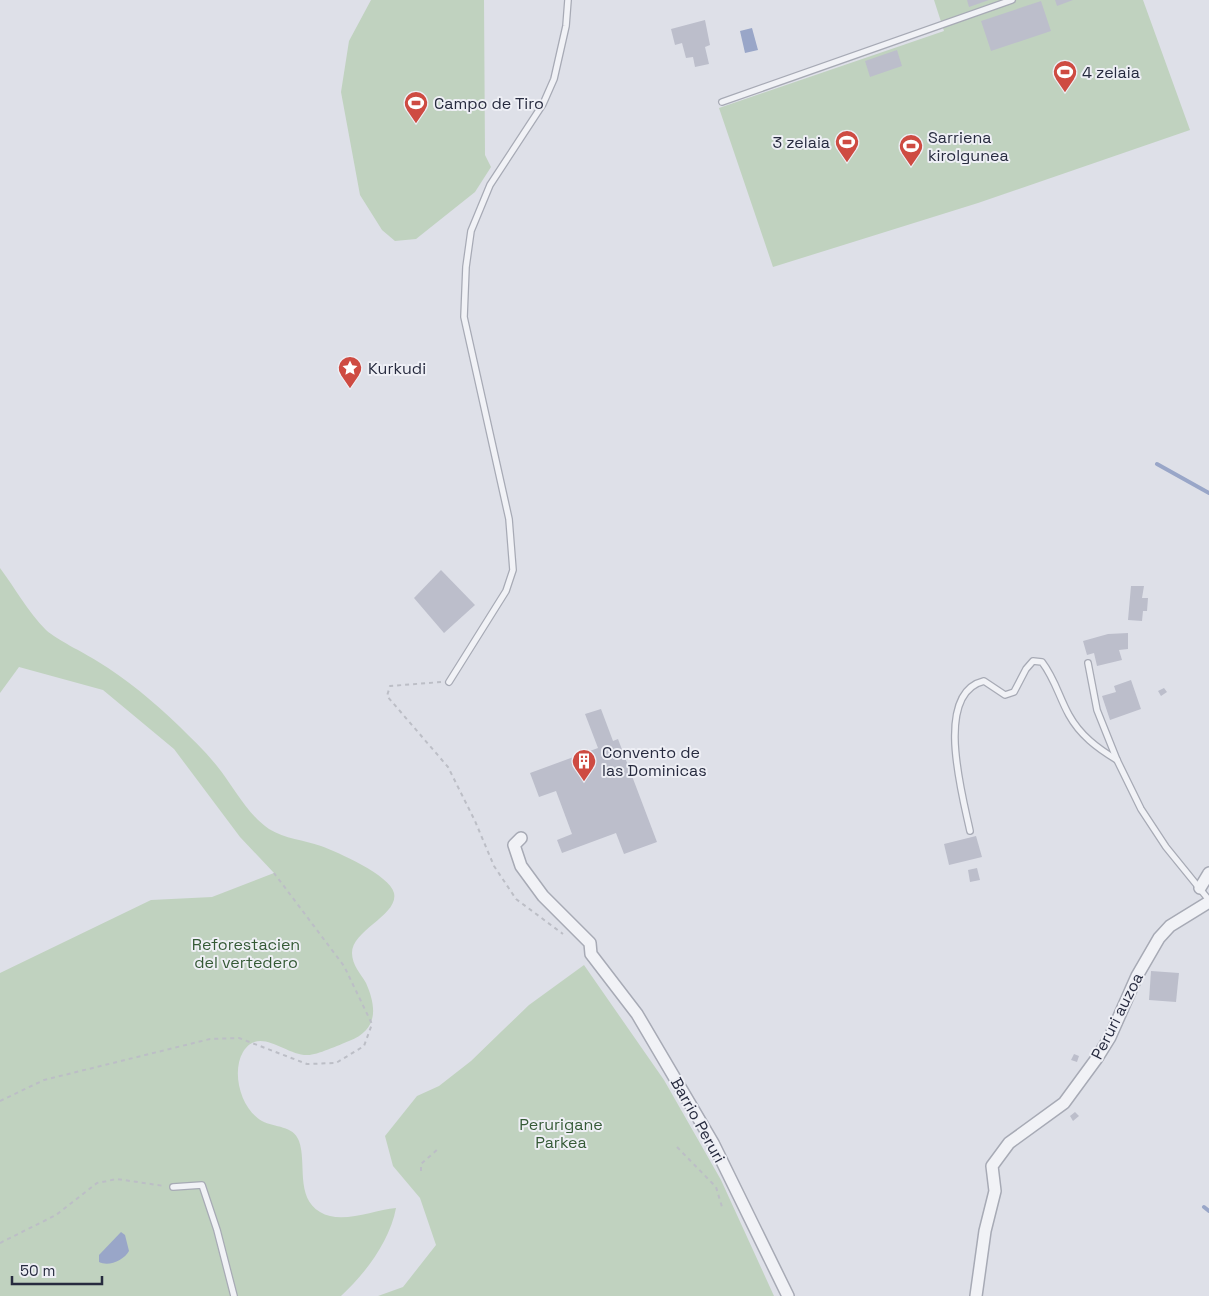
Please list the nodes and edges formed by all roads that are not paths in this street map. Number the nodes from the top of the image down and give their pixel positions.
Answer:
1 (568, 0) edge
2 (1012, 0) edge
3 (722, 102) dead end
4 (1088, 663) dead end
5 (449, 682) road end
6 (1117, 760) junction
7 (970, 832) dead end
8 (521, 838) dead end
9 (1209, 873) edge
10 (1200, 888) junction
11 (1209, 901) edge
12 (174, 1188) road end
13 (234, 1296) edge
14 (788, 1296) edge
15 (976, 1296) edge

1 - 5 lane
2 - 3 lane
4 - 6 lane, Peruri auzoa
6 - 7 lane
6 - 10 lane, Peruri auzoa
8 - 14 street, Barrio Peruri
9 - 10 street
10 - 11 lane, Peruri auzoa
11 - 15 street, Peruri auzoa
12 - 13 lane

